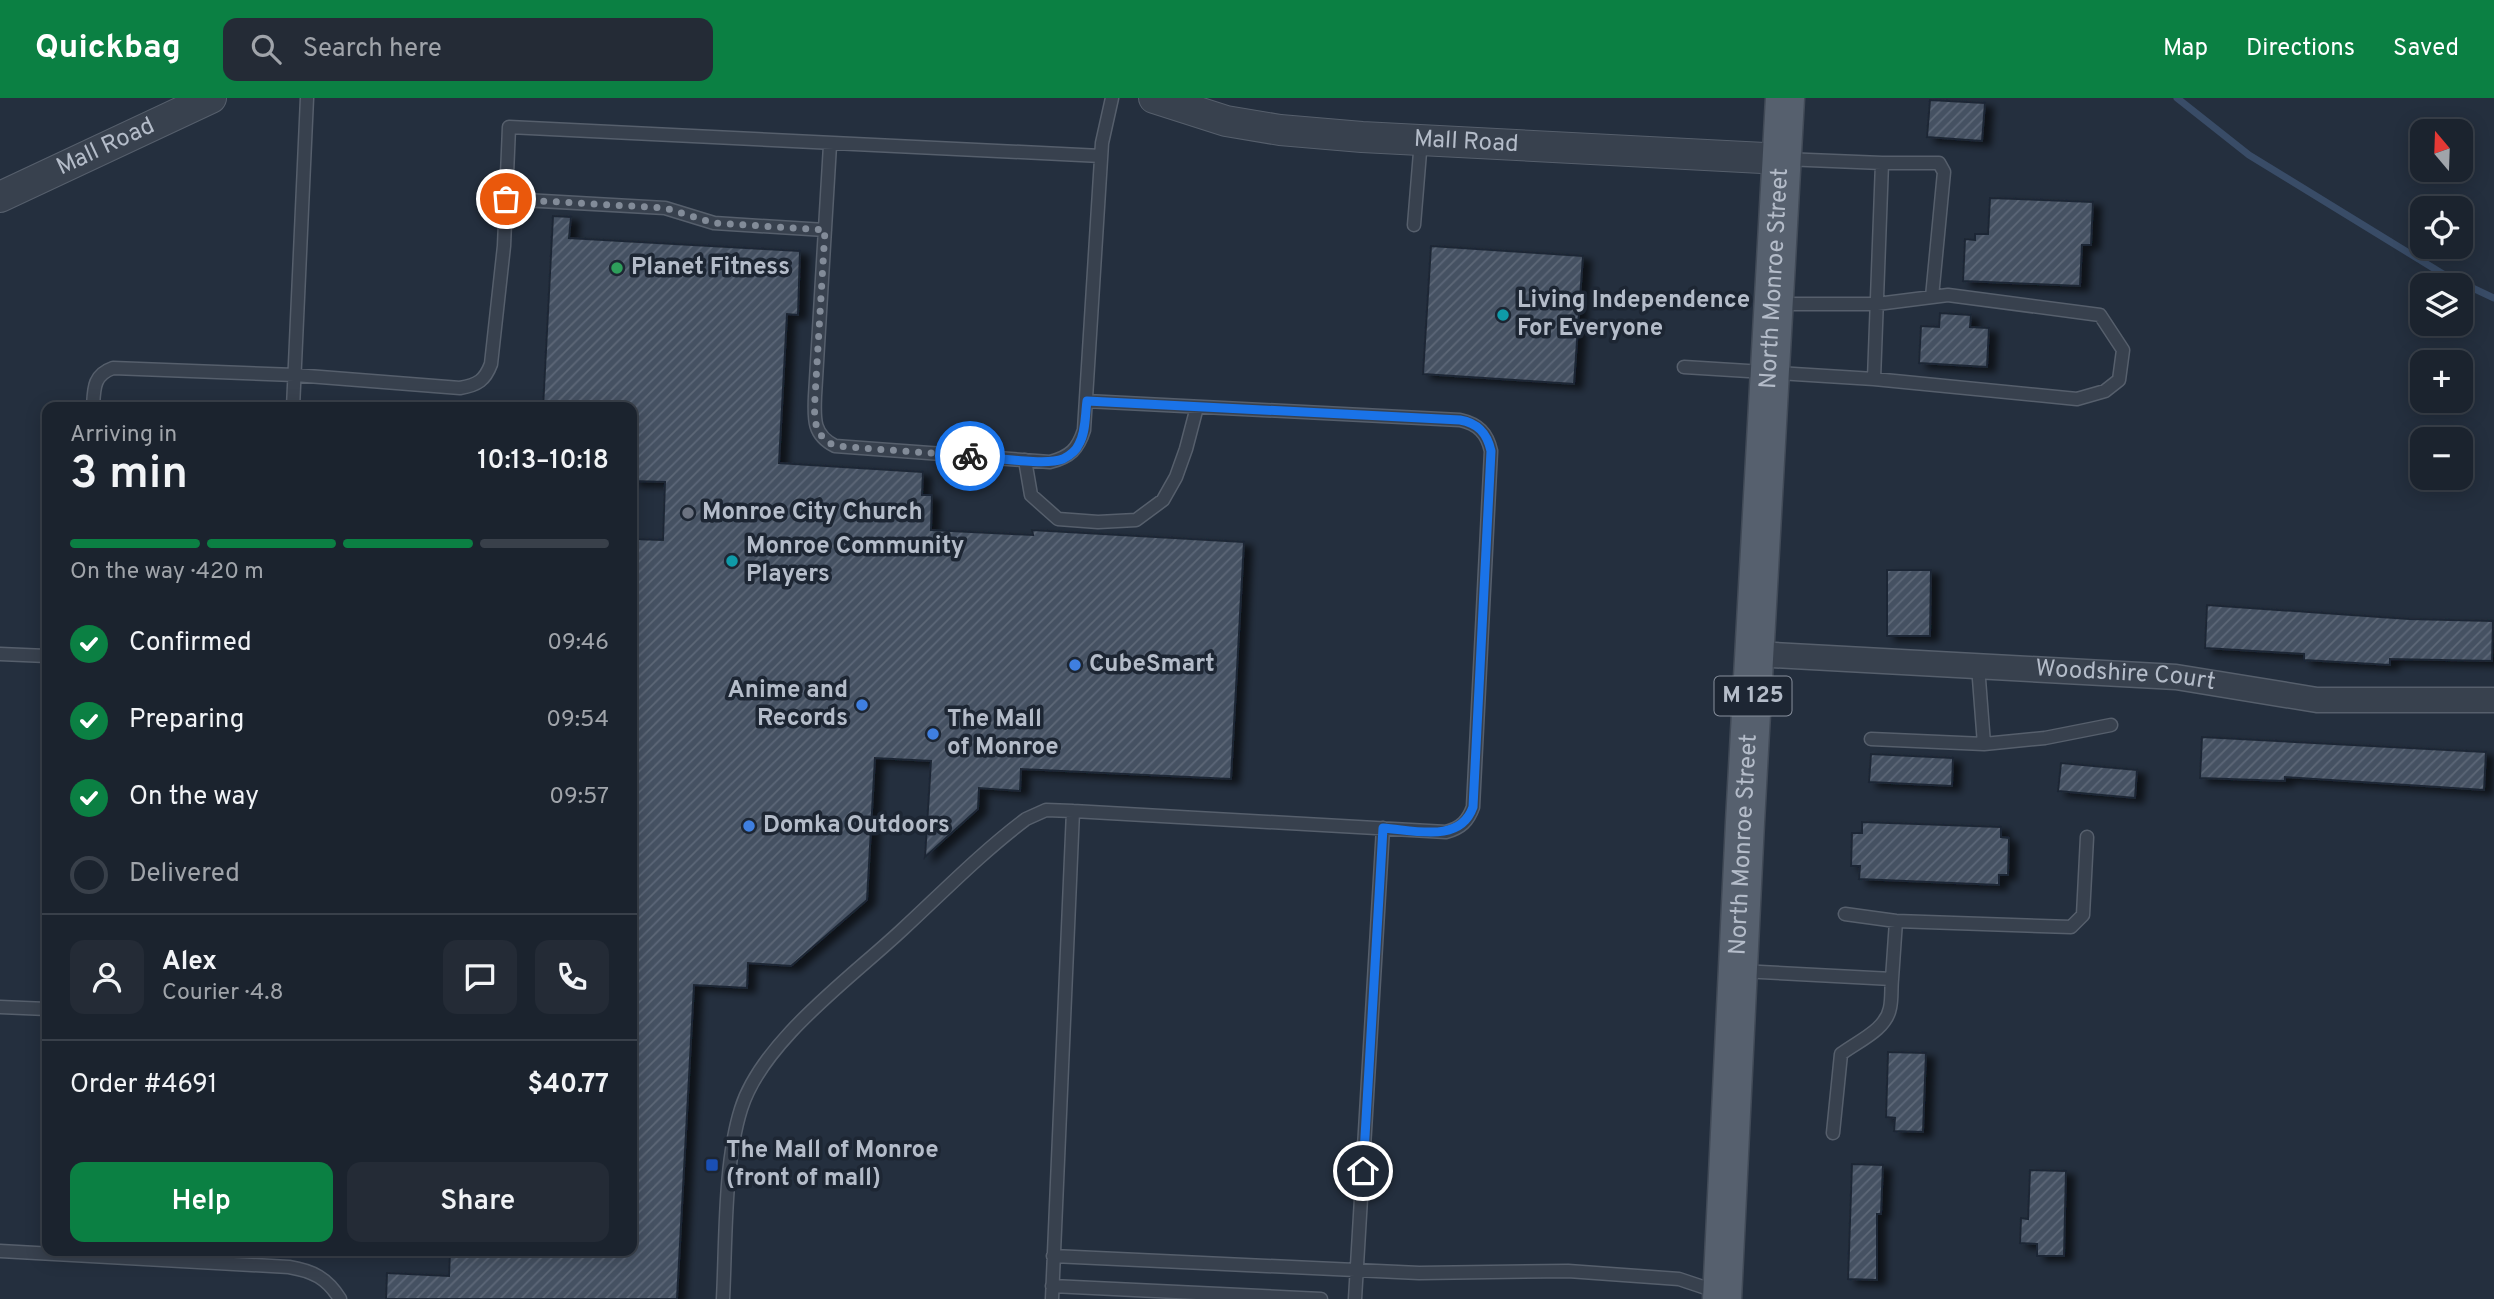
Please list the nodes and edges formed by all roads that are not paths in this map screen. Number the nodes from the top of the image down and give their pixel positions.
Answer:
1 (211, 98) edge
2 (307, 98) edge
3 (1112, 98) edge
4 (1154, 98) edge
5 (1785, 98) edge
6 (1421, 140) junction
7 (830, 145) junction
8 (1101, 156) junction
9 (1782, 159) junction
10 (1882, 163) junction
11 (0, 197) edge
12 (506, 199) junction
13 (1414, 226) dead end
14 (825, 230) junction
15 (1932, 297) junction
16 (1774, 304) junction
17 (1877, 304) junction
18 (1684, 366) dead end
19 (1770, 371) junction
20 (295, 375) junction
21 (1874, 379) junction
22 (1087, 401) junction
23 (93, 402) edge
24 (293, 402) edge
25 (1197, 407) junction
26 (1025, 460) junction
27 (0, 654) edge
28 (1755, 654) junction
29 (42, 656) edge
30 (1978, 666) junction
31 (2494, 700) edge
32 (2111, 725) dead end
33 (1871, 739) dead end
34 (1983, 744) junction
35 (1073, 811) junction
36 (1383, 828) junction
37 (2087, 837) dead end
38 (1845, 914) dead end
39 (1896, 920) junction
40 (1737, 970) junction
41 (1892, 979) junction
42 (0, 1007) edge
43 (42, 1009) edge
44 (1833, 1133) dead end
45 (0, 1251) edge
46 (42, 1253) edge
47 (90, 1256) edge
48 (1053, 1256) junction
49 (1357, 1270) junction
50 (1052, 1293) edge
51 (1717, 1297) edge
52 (340, 1299) edge
53 (723, 1299) edge
54 (1321, 1299) edge
55 (1355, 1299) edge

1 - 11 street, Mall Road
2 - 20 lane
3 - 8 lane
4 - 6 street, Mall Road
5 - 9 main road, North Monroe Street / M 125
6 - 9 street, Mall Road
6 - 13 lane
7 - 8 lane
7 - 12 lane
7 - 14 lane
8 - 22 lane
9 - 10 lane
9 - 16 main road, North Monroe Street / M 125
10 - 15 lane
10 - 17 lane
12 - 14 lane
12 - 20 lane
14 - 26 lane
15 - 17 lane
15 - 21 lane
16 - 17 lane
16 - 19 main road, North Monroe Street / M 125
17 - 21 lane
18 - 19 lane
19 - 21 lane
19 - 28 main road, North Monroe Street / M 125
20 - 23 lane
20 - 24 lane
22 - 25 lane
22 - 26 lane
25 - 26 lane
25 - 36 lane
27 - 29 lane
28 - 30 street, Woodshire Court
28 - 40 main road, North Monroe Street / M 125
30 - 31 street, Woodshire Court
30 - 34 lane
32 - 34 lane
33 - 34 lane
35 - 36 lane
35 - 48 lane
35 - 53 lane
36 - 49 lane
37 - 39 lane
38 - 39 lane
39 - 41 lane
40 - 41 lane
40 - 51 main road, North Monroe Street / M 125
41 - 44 lane
42 - 43 lane
45 - 46 lane
47 - 52 lane
48 - 49 lane
48 - 50 lane
49 - 51 lane
49 - 55 lane
50 - 54 lane

